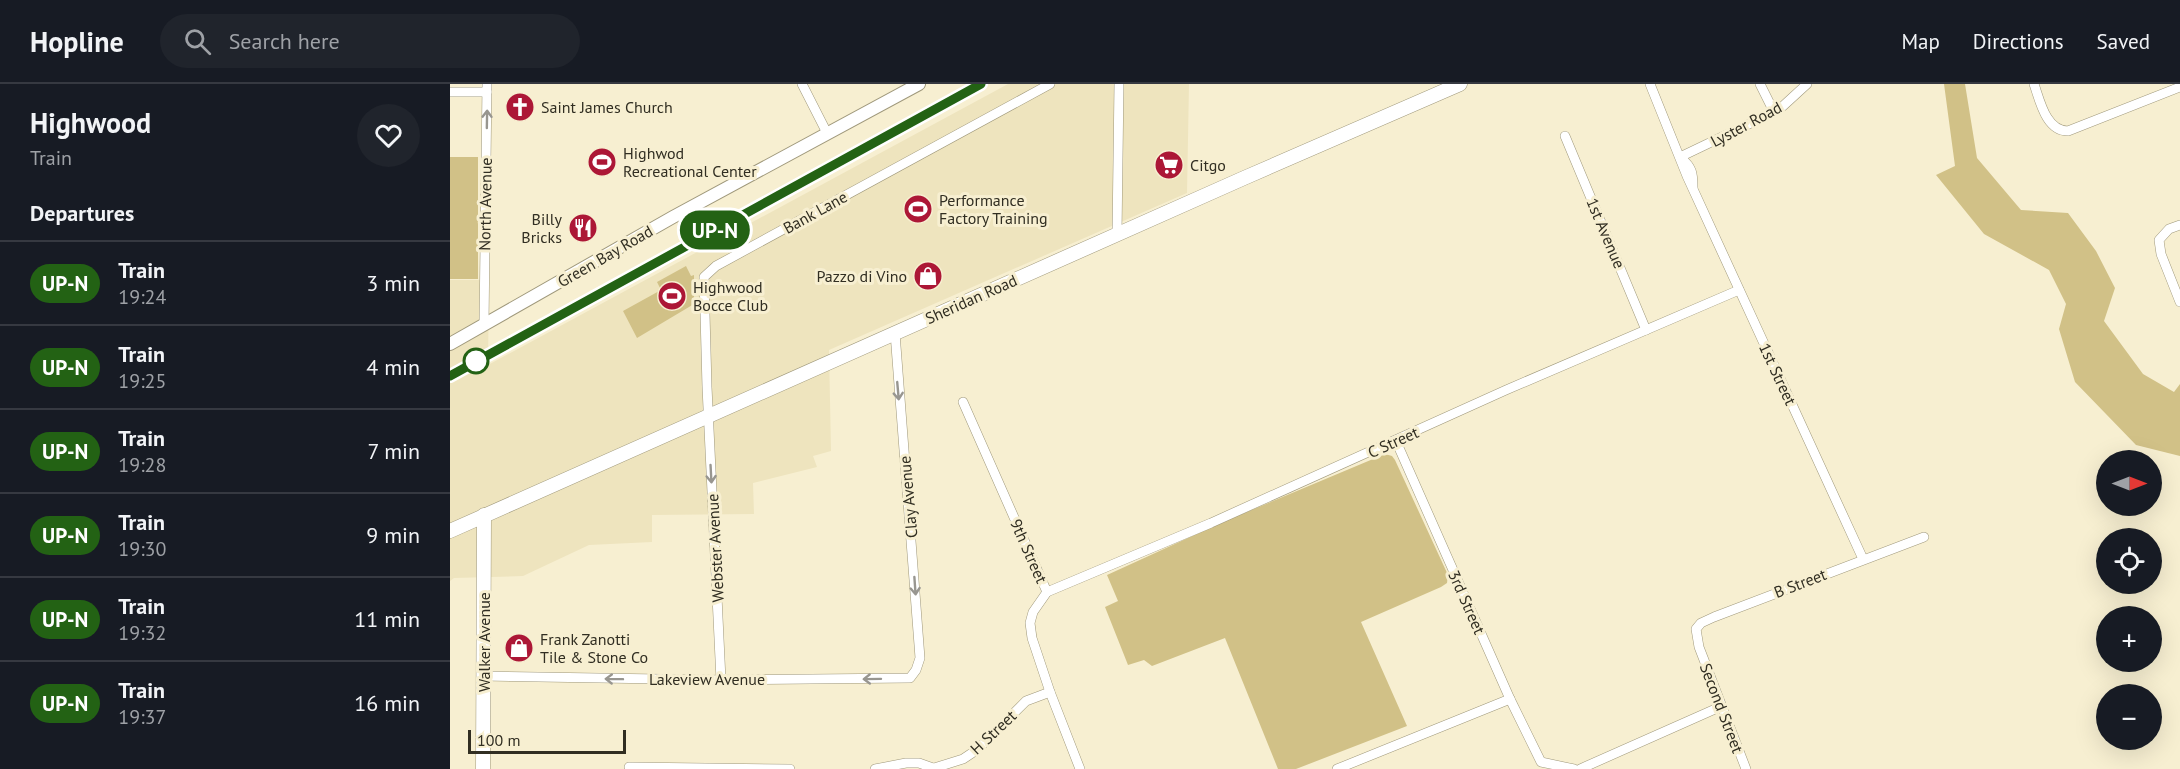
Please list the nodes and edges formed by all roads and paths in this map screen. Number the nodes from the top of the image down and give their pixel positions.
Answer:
1 (802, 84) edge
2 (919, 84) edge
3 (1050, 84) edge
4 (1119, 84) edge
5 (1460, 84) edge
6 (1650, 84) edge
7 (1760, 84) edge
8 (1807, 84) edge
9 (2034, 84) edge
10 (487, 88) edge
11 (2178, 89) edge
12 (450, 92) edge
13 (1774, 112) junction
14 (827, 133) junction
15 (1565, 136) dead end
16 (1680, 157) junction
17 (2179, 226) edge
18 (1117, 234) junction
19 (1739, 290) junction
20 (2180, 301) edge
21 (484, 325) junction
22 (1647, 330) junction
23 (895, 333) junction
24 (450, 344) edge
25 (963, 402) dead end
26 (709, 415) junction
27 (1396, 441) junction
28 (484, 515) junction
29 (450, 531) edge
30 (1924, 537) dead end
31 (1863, 559) junction
32 (1047, 592) junction
33 (1698, 647) joint
34 (919, 661) joint
35 (484, 676) junction
36 (721, 680) junction
37 (1050, 692) junction
38 (1510, 699) junction
39 (1722, 706) junction
40 (629, 767) dead end
41 (483, 769) edge
42 (790, 769) edge
43 (876, 769) edge
44 (884, 769) edge
45 (932, 769) edge
46 (1080, 769) edge
47 (1337, 769) edge
48 (1574, 769) edge
49 (1580, 769) edge
50 (1746, 769) edge

1 - 14 street
2 - 14 street, Green Bay Road
3 - 26 street, Bank Lane
4 - 18 street
5 - 18 main road, Sheridan Road
6 - 16 street, 1st Street
7 - 13 street
8 - 13 street, Lyster Road
9 - 11 street
10 - 12 street
21 -> 10 street, North Avenue
13 - 16 street, Lyster Road
14 - 21 street, Green Bay Road
15 - 22 street, 1st Avenue
16 - 19 street, 1st Street
17 - 20 street
18 - 23 main road, Sheridan Road
19 - 22 street, C Street
19 - 31 street, 1st Street
21 - 24 street, Green Bay Road
22 - 27 street, C Street
23 - 26 main road, Sheridan Road
23 -> 34 street, Clay Avenue
25 - 32 street, 9th Street
26 - 28 main road, Sheridan Road
26 -> 36 street, Webster Avenue
27 - 32 street, C Street
27 - 38 street, 3rd Street
28 - 29 main road, Sheridan Road
28 - 35 main road, Walker Avenue
30 - 31 street, B Street
31 - 33 street, B Street
32 - 37 street, 9th Street
33 - 39 street, Second Street
34 -> 36 street, Lakeview Avenue
36 -> 35 street, Lakeview Avenue
35 - 41 main road, Walker Avenue
37 - 45 street, H Street
37 - 46 street, 9th Street
38 - 47 street
38 - 48 street, 3rd Street
39 - 49 street
39 - 50 street, Second Street
40 - 42 street
43 - 44 street, H Street
44 - 45 street, H Street

